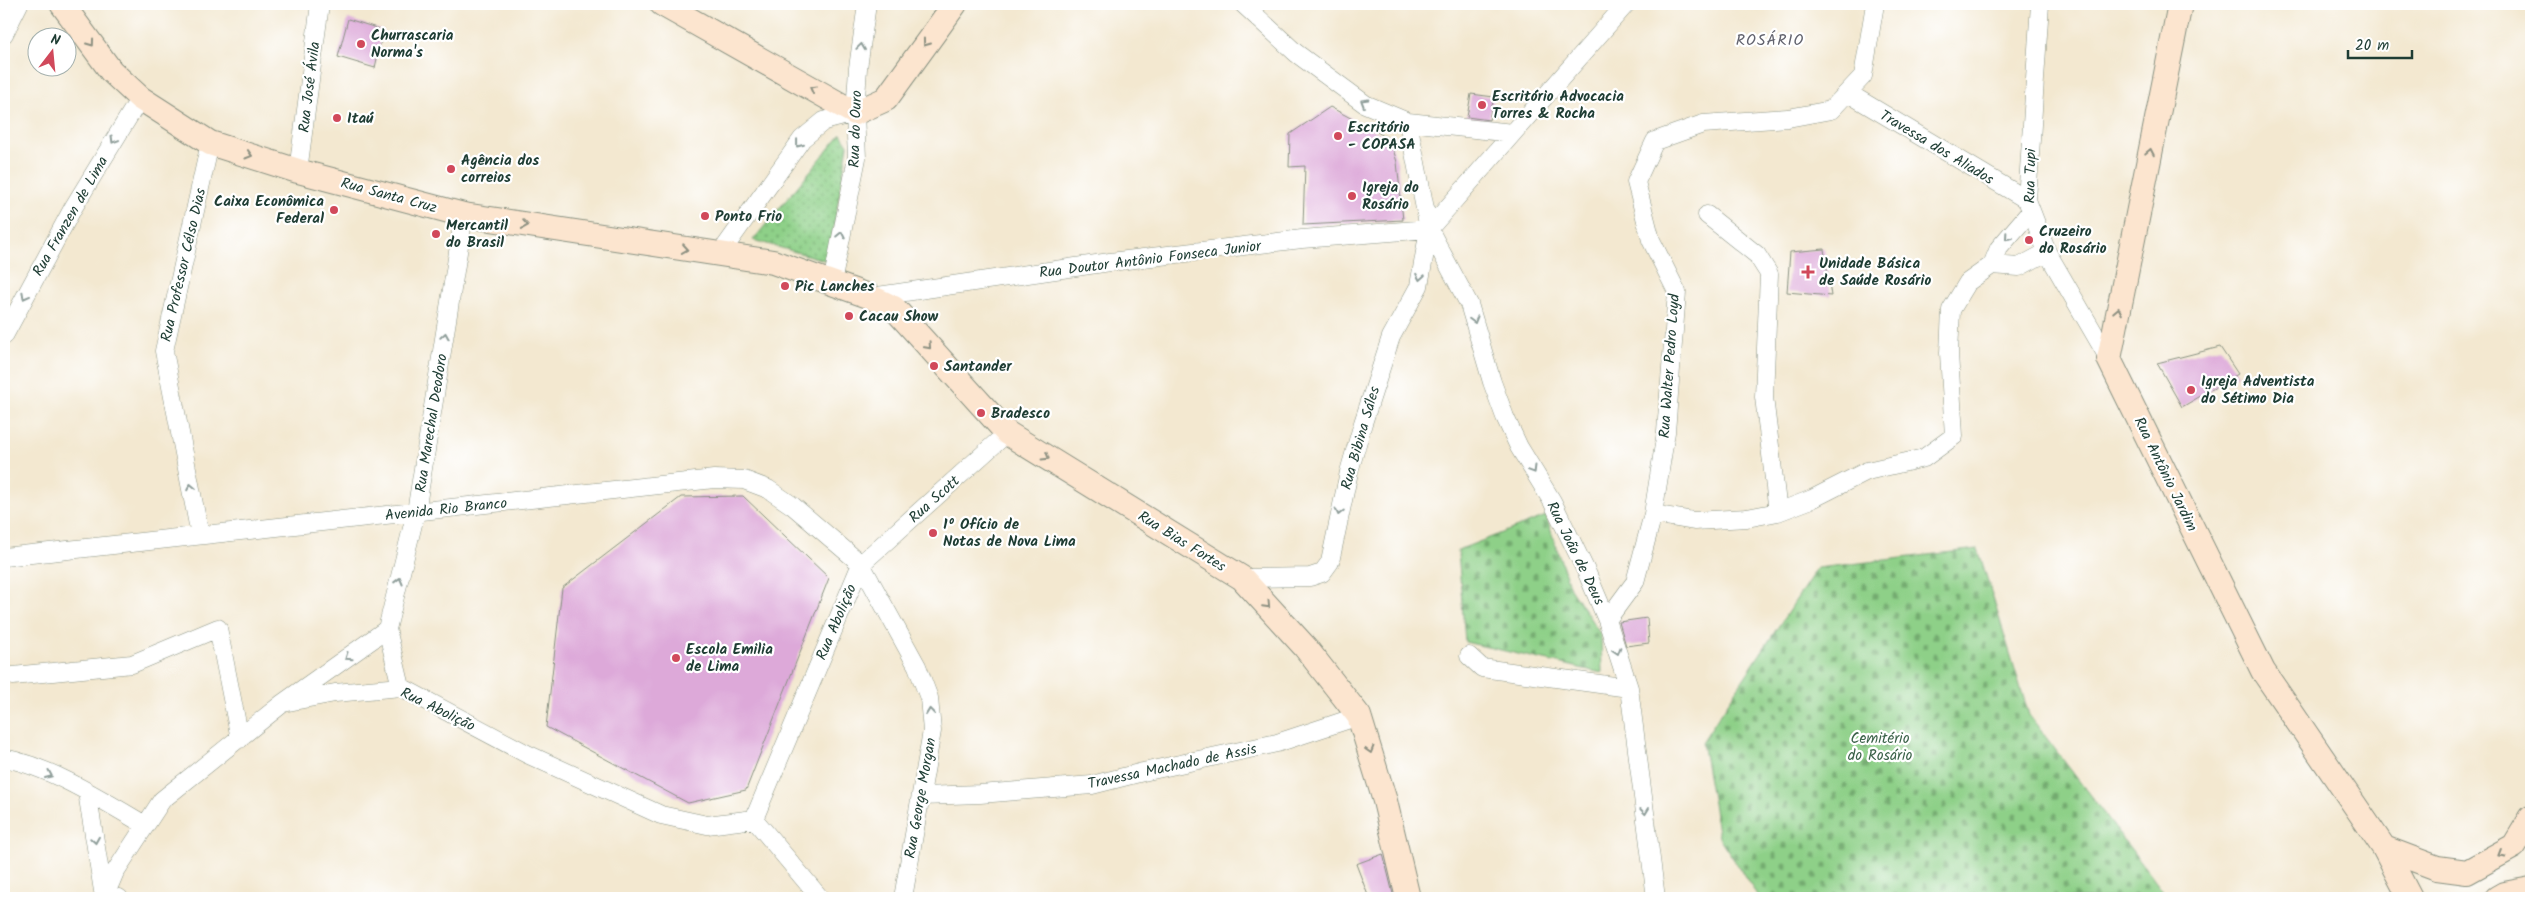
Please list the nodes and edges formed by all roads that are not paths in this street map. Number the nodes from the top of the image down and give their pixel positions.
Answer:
1 (19, 4) edge
2 (62, 4) edge
3 (320, 4) edge
4 (662, 4) edge
5 (867, 4) edge
6 (955, 4) edge
7 (1243, 4) edge
8 (1626, 4) edge
9 (1875, 4) edge
10 (2040, 4) edge
11 (2180, 4) edge
12 (4, 34) edge
13 (1848, 93) junction
14 (140, 98) junction
15 (855, 113) junction
16 (1408, 122) junction
17 (1513, 133) junction
18 (210, 143) junction
19 (298, 170) junction
20 (2028, 206) junction
21 (464, 215) junction
22 (1706, 215) dead end
23 (1429, 229) junction
24 (2047, 252) junction
25 (720, 254) junction
26 (1992, 265) junction
27 (832, 283) junction
28 (871, 298) junction
29 (4, 336) edge
30 (2109, 359) junction
31 (1007, 433) junction
32 (416, 512) junction
33 (1778, 512) junction
34 (1653, 514) junction
35 (200, 535) junction
36 (4, 557) edge
37 (861, 564) junction
38 (1242, 578) junction
39 (1608, 620) junction
40 (388, 629) junction
41 (1469, 656) dead end
42 (13, 676) dead end
43 (401, 687) junction
44 (1629, 688) junction
45 (283, 703) junction
46 (1359, 716) junction
47 (240, 739) junction
48 (4, 758) edge
49 (88, 792) junction
50 (922, 796) junction
51 (2531, 818) edge
52 (754, 819) junction
53 (145, 825) junction
54 (2384, 848) junction
55 (2531, 890) edge
56 (109, 898) edge
57 (820, 898) edge
58 (903, 898) edge
59 (1408, 898) edge
60 (1656, 898) edge
61 (2410, 898) edge
62 (2497, 898) edge

1 - 12 street
2 -> 14 street, Rua Santa Cruz
3 - 19 street, Rua José Ávila
15 -> 4 street
15 -> 5 street, Rua do Ouro
6 -> 15 street
16 -> 7 street
8 - 17 street
9 - 13 street, Rua Walter Pedro Loyd
10 - 20 street, Rua Tupi
30 -> 11 street
13 - 20 street, Travessa dos Aliados
13 - 34 street, Rua Walter Pedro Loyd
14 - 18 street, Rua Santa Cruz
14 -> 29 street, Rua Franzen de Lima
15 -> 25 street
27 -> 15 street, Rua do Ouro
16 - 17 street
16 - 23 street
17 - 23 street
18 -> 19 street, Rua Santa Cruz
35 -> 18 street, Rua Professor Célso Dias
19 - 21 street, Rua Santa Cruz
20 - 24 street, Rua Tupi
20 -> 26 street
21 -> 25 street, Rua Santa Cruz
32 -> 21 street, Rua Marechal Deodoro
22 - 33 street
23 - 28 street, Rua Doutor Antônio Fonseca Junior
23 -> 38 street, Rua Bibina Sáles
23 -> 39 street, Rua João de Deus
24 - 26 street
24 - 30 street, Rua Tupi
25 - 27 street, Rua Santa Cruz
26 - 33 street
27 - 28 street, Rua Bias Fortes
28 -> 31 street, Rua Bias Fortes
30 - 54 street, Rua Antônio Jardim
31 - 37 street, Rua Scott
31 -> 38 street, Rua Bias Fortes
32 - 35 street, Avenida Rio Branco
32 - 37 street, Avenida Rio Branco
40 -> 32 street, Rua Marechal Deodoro
33 - 34 street
34 - 39 street, Rua Walter Pedro Loyd
35 - 36 street, Avenida Rio Branco
50 -> 37 street, Rua George Morgan
37 - 52 street, Rua Abolição
38 -> 46 street, Rua Bias Fortes
39 -> 44 street, Rua João de Deus
40 - 43 street, Rua Marechal Deodoro
40 -> 45 street
41 - 44 street
42 - 47 street
43 - 45 street, Rua Abolição
43 - 52 street, Rua Abolição
44 -> 60 street, Rua João de Deus
45 - 47 street, Rua Abolição
46 - 50 street, Travessa Machado de Assis
46 -> 59 street, Rua Bias Fortes
47 - 53 street, Rua Abolição
48 -> 49 street
49 - 53 street
49 -> 56 street
50 - 58 street, Rua George Morgan
51 -> 54 street
52 - 57 street
53 - 56 street, Rua Abolição
54 - 61 street, Rua Antônio Jardim
55 - 62 street

